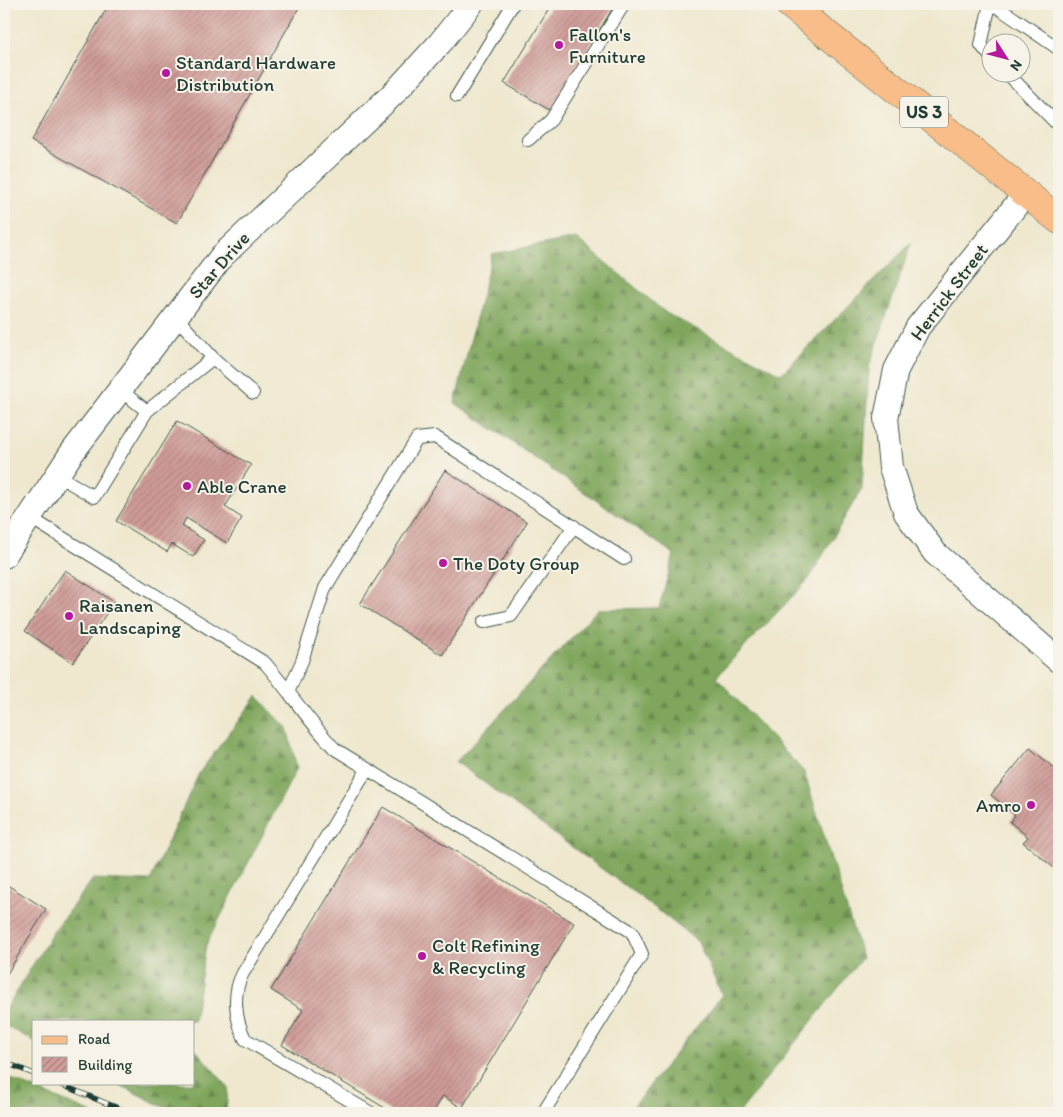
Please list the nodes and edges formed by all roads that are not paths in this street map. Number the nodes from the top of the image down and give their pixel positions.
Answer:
1 (470, 4) edge
2 (513, 4) edge
3 (624, 4) edge
4 (789, 4) edge
5 (992, 4) edge
6 (984, 32) edge
7 (1059, 49) edge
8 (1016, 82) edge
9 (457, 96) dead end
10 (1059, 126) edge
11 (528, 140) dead end
12 (1026, 193) junction
13 (1059, 220) edge
14 (176, 316) junction
15 (213, 358) junction
16 (120, 390) junction
17 (253, 393) dead end
18 (147, 411) junction
19 (57, 474) junction
20 (29, 517) junction
21 (574, 526) junction
22 (4, 556) edge
23 (624, 558) dead end
24 (484, 622) dead end
25 (1059, 661) edge
26 (289, 690) junction
27 (367, 770) junction
28 (371, 1113) edge
29 (543, 1113) edge

1 - 14 street, Star Drive
2 - 9 lane
3 - 11 lane
4 - 12 main road, US 3
5 - 6 lane
5 - 7 lane
8 - 10 lane
12 - 13 main road, US 3
12 - 25 street, Herrick Street
14 - 15 lane
14 - 16 street, Star Drive
15 - 17 lane
15 - 18 lane
16 - 18 lane
16 - 19 street, Star Drive
18 - 19 lane
19 - 20 street, Star Drive
20 - 22 street, Star Drive
20 - 26 lane
21 - 23 lane
21 - 24 lane
21 - 26 lane
26 - 27 lane
27 - 28 lane
27 - 29 lane

